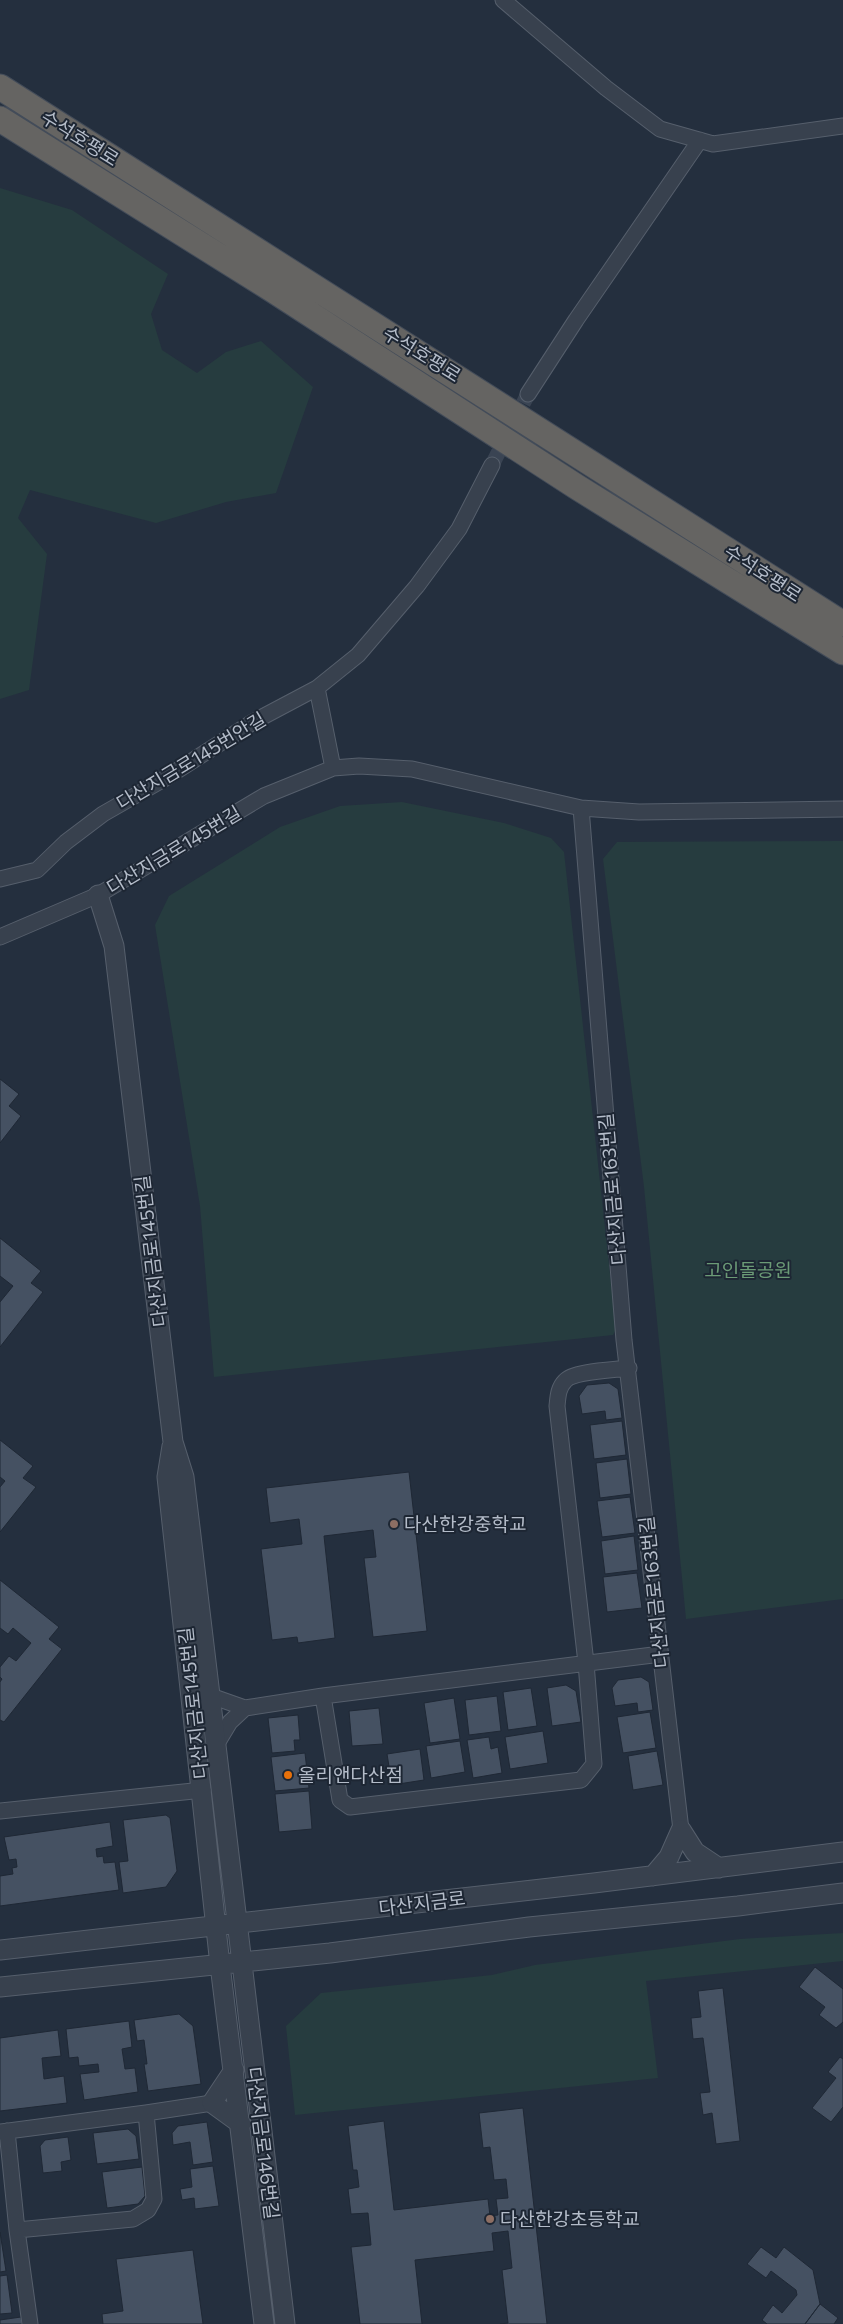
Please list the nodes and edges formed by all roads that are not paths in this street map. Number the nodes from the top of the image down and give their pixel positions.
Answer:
1 (503, 0) edge
2 (0, 87) edge
3 (0, 119) edge
4 (843, 126) edge
5 (700, 140) junction
6 (528, 394) tunnel mouth
7 (492, 465) tunnel mouth
8 (843, 624) edge
9 (843, 652) edge
10 (317, 688) junction
11 (333, 768) junction
12 (581, 808) junction
13 (843, 809) edge
14 (0, 879) edge
15 (98, 895) junction
16 (0, 937) edge
17 (629, 1368) junction
18 (173, 1442) junction
19 (661, 1654) junction
20 (586, 1663) junction
21 (211, 1696) junction
22 (323, 1696) junction
23 (246, 1708) junction
24 (218, 1742) junction
25 (202, 1790) junction
26 (0, 1811) edge
27 (681, 1830) junction
28 (843, 1852) edge
29 (719, 1868) junction
30 (653, 1876) junction
31 (843, 1893) edge
32 (237, 1924) junction
33 (216, 1926) junction
34 (0, 1950) edge
35 (241, 1963) junction
36 (220, 1965) junction
37 (0, 1987) edge
38 (234, 2070) junction
39 (212, 2103) junction
40 (146, 2113) junction
41 (241, 2124) junction
42 (4, 2131) edge
43 (17, 2230) junction
44 (30, 2324) edge
45 (264, 2324) edge
46 (285, 2324) edge

1 - 5 street
2 - 8 highway, 수석호평로
3 - 9 highway, 수석호평로
4 - 5 street
5 - 6 street
7 - 10 street, 다산지금로145번안길
10 - 11 street
10 - 14 street, 다산지금로145번안길
11 - 12 street, 다산지금로145번길
11 - 15 street, 다산지금로145번길
12 - 13 street
12 - 17 street, 다산지금로163번길
15 - 16 street
15 - 18 street, 다산지금로145번길
17 - 19 street, 다산지금로163번길
17 - 20 street
18 - 21 street, 다산지금로145번길
18 - 25 street, 다산지금로145번길
19 - 20 street
19 - 27 street, 다산지금로163번길
20 - 22 street
20 - 22 street
21 - 23 street
21 - 24 street, 다산지금로145번길
22 - 23 street
23 - 24 street
24 - 32 street, 다산지금로145번길
25 - 26 street
25 - 33 street, 다산지금로145번길
27 - 29 street
27 - 30 street
28 - 29 street, 다산지금로
29 - 30 street, 다산지금로
30 - 32 street, 다산지금로
31 - 35 street, 다산지금로
32 - 33 street, 다산지금로
32 - 35 street, 다산지금로145번길
33 - 34 street, 다산지금로
33 - 36 street, 다산지금로145번길
35 - 36 street, 다산지금로
35 - 46 street, 다산지금로146번길
36 - 37 street, 다산지금로
36 - 38 street, 다산지금로146번길
38 - 39 street
38 - 41 street, 다산지금로146번길
39 - 40 street
39 - 41 street
40 - 42 street
40 - 43 street
41 - 45 street, 다산지금로146번길
42 - 43 street
43 - 44 street

